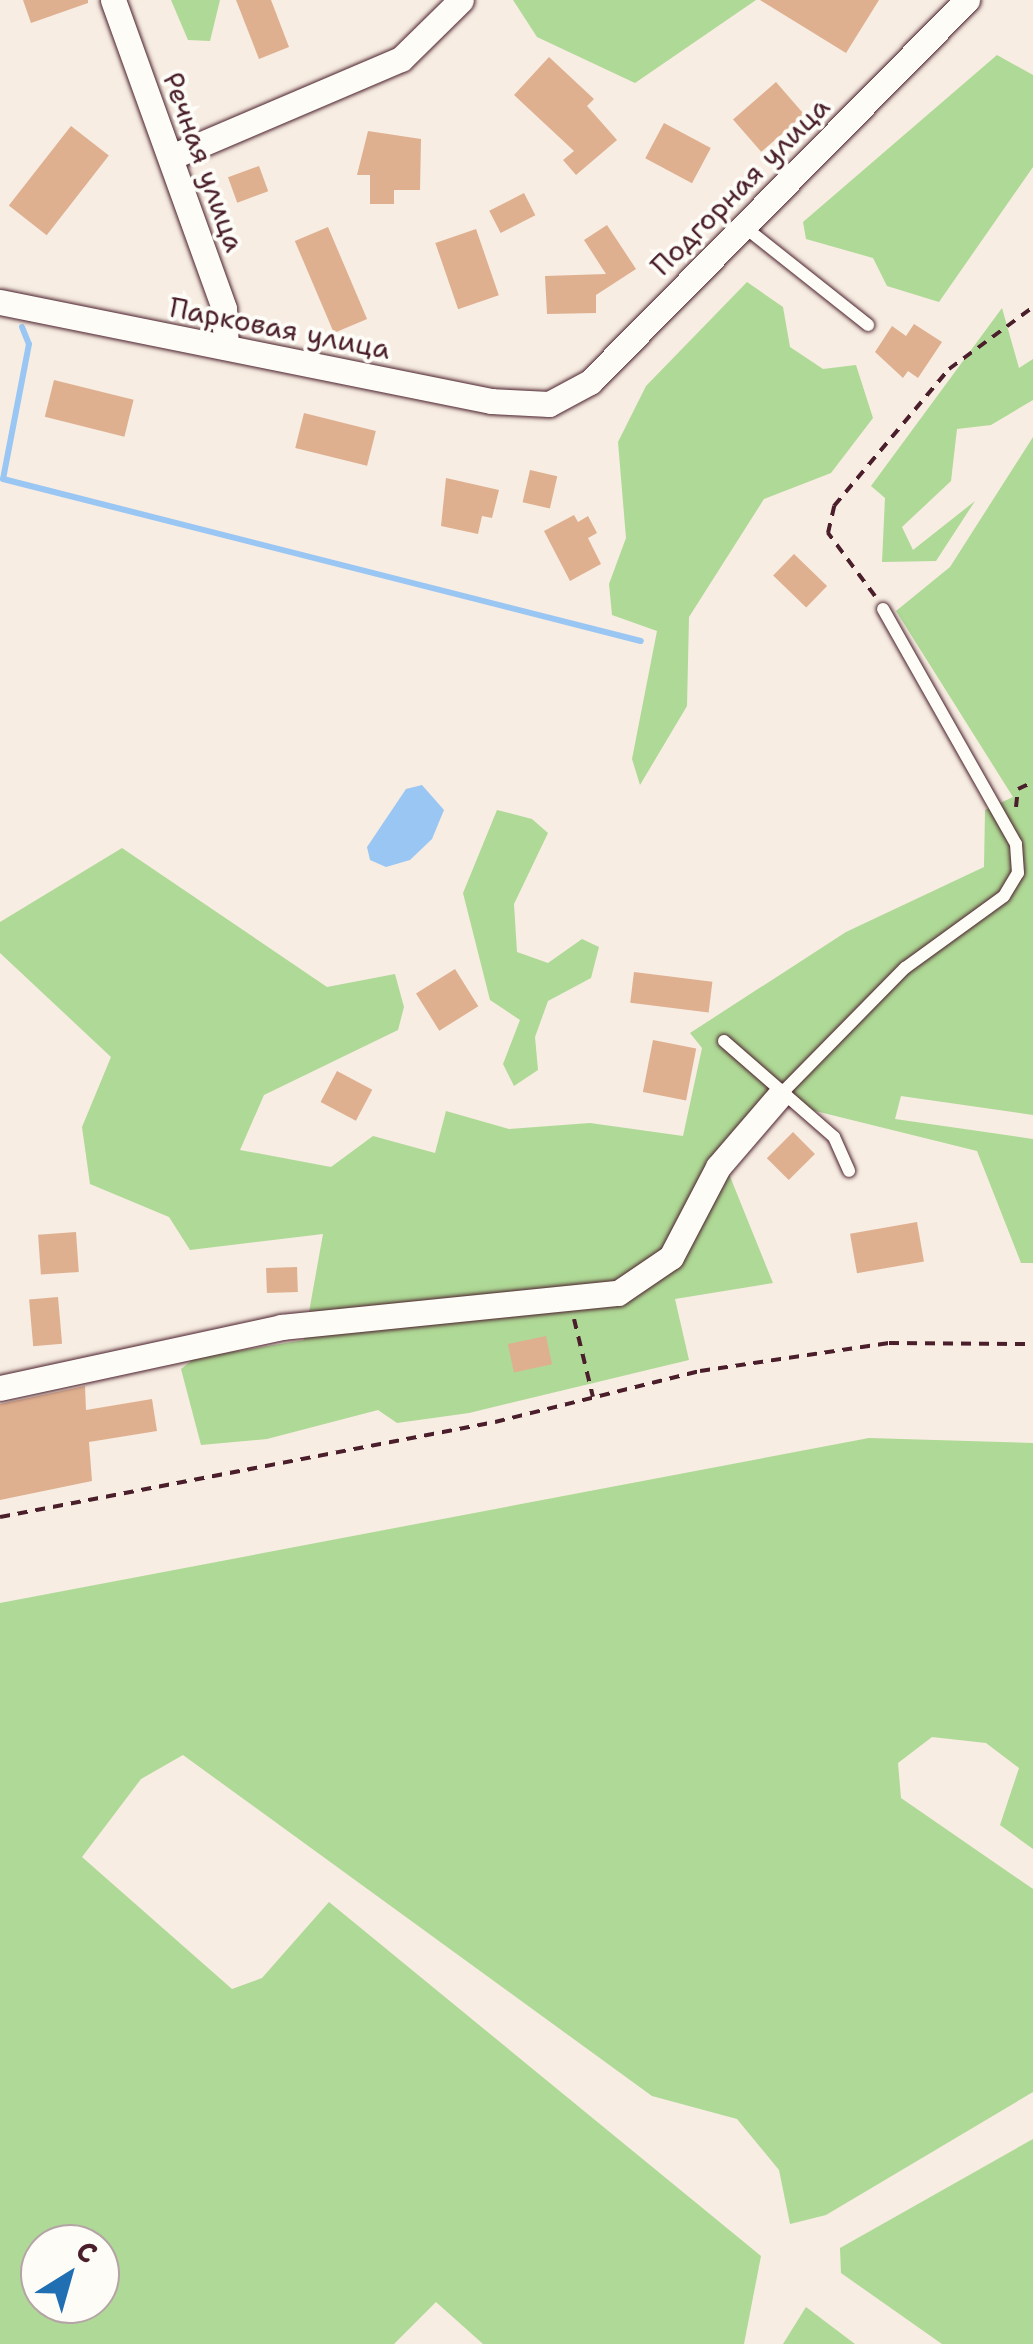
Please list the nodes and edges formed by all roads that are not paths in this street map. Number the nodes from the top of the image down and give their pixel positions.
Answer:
1 (113, 0) edge
2 (461, 0) edge
3 (967, 0) edge
4 (171, 157) junction
5 (742, 225) junction
6 (0, 302) edge
7 (868, 325) dead end
8 (226, 347) junction
9 (548, 404) joint
10 (883, 609) road end
11 (724, 1042) dead end
12 (779, 1096) junction
13 (848, 1171) dead end
14 (0, 1388) edge

1 - 4 street, Речная улица
2 - 4 street
3 - 5 street, Подгорная улица
4 - 8 street, Речная улица
5 - 7 lane
5 - 9 street, Подгорная улица
6 - 8 street, Парковая улица
8 - 9 street, Парковая улица
10 - 12 lane
11 - 12 lane
12 - 13 lane
12 - 14 street

